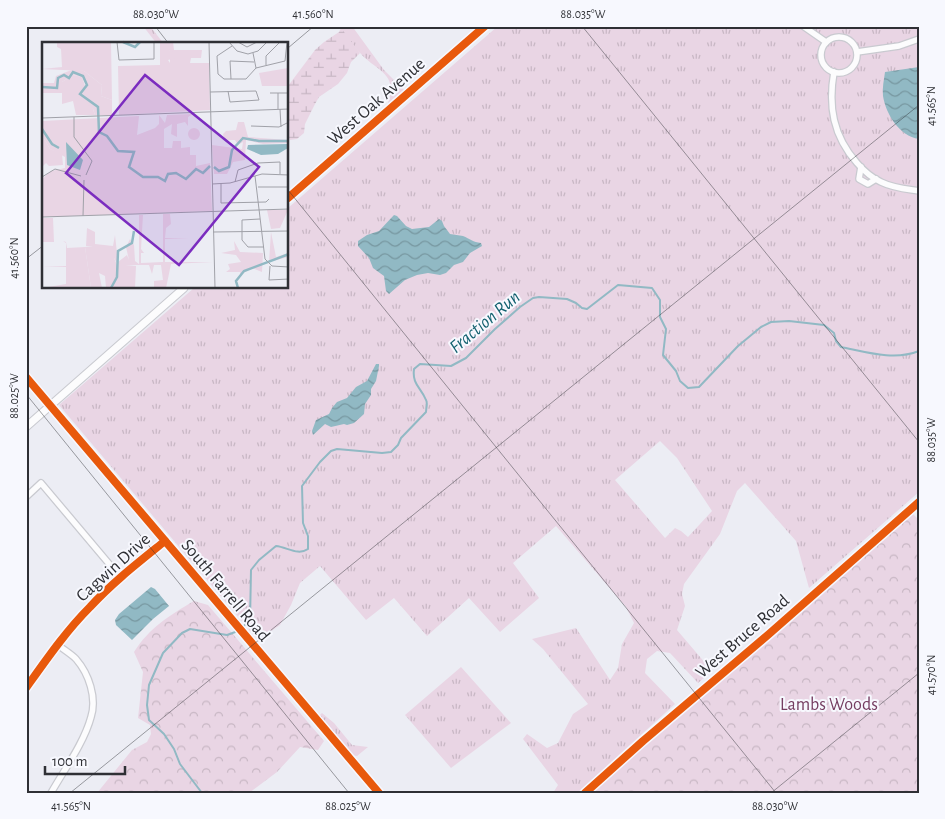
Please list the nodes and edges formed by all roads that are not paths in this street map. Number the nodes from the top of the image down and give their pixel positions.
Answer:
1 (485, 26) edge
2 (803, 26) edge
3 (919, 40) edge
4 (826, 42) junction
5 (857, 52) junction
6 (834, 72) junction
7 (860, 167) junction
8 (876, 179) junction
9 (919, 191) edge
10 (289, 197) edge
11 (183, 289) edge
12 (26, 378) edge
13 (51, 406) junction
14 (26, 427) edge
15 (26, 497) edge
16 (919, 502) edge
17 (165, 541) junction
18 (121, 578) junction
19 (58, 645) junction
20 (26, 688) edge
21 (51, 793) edge
22 (379, 793) edge
23 (585, 793) edge

1 - 10 street, West Oak Avenue
2 - 4 street
3 - 5 street
4 - 5 street
4 - 6 street
5 - 6 street
6 - 7 street
7 - 8 street
7 - 8 street
8 - 9 street
11 - 13 street
12 - 13 street, South Farrell Road
13 - 14 street
13 - 17 street, South Farrell Road
15 - 18 street
16 - 23 street, West Bruce Road
17 - 18 street, Cagwin Drive
17 - 22 street, South Farrell Road
18 - 19 street, Cagwin Drive
19 - 20 street, Cagwin Drive
19 - 21 street

